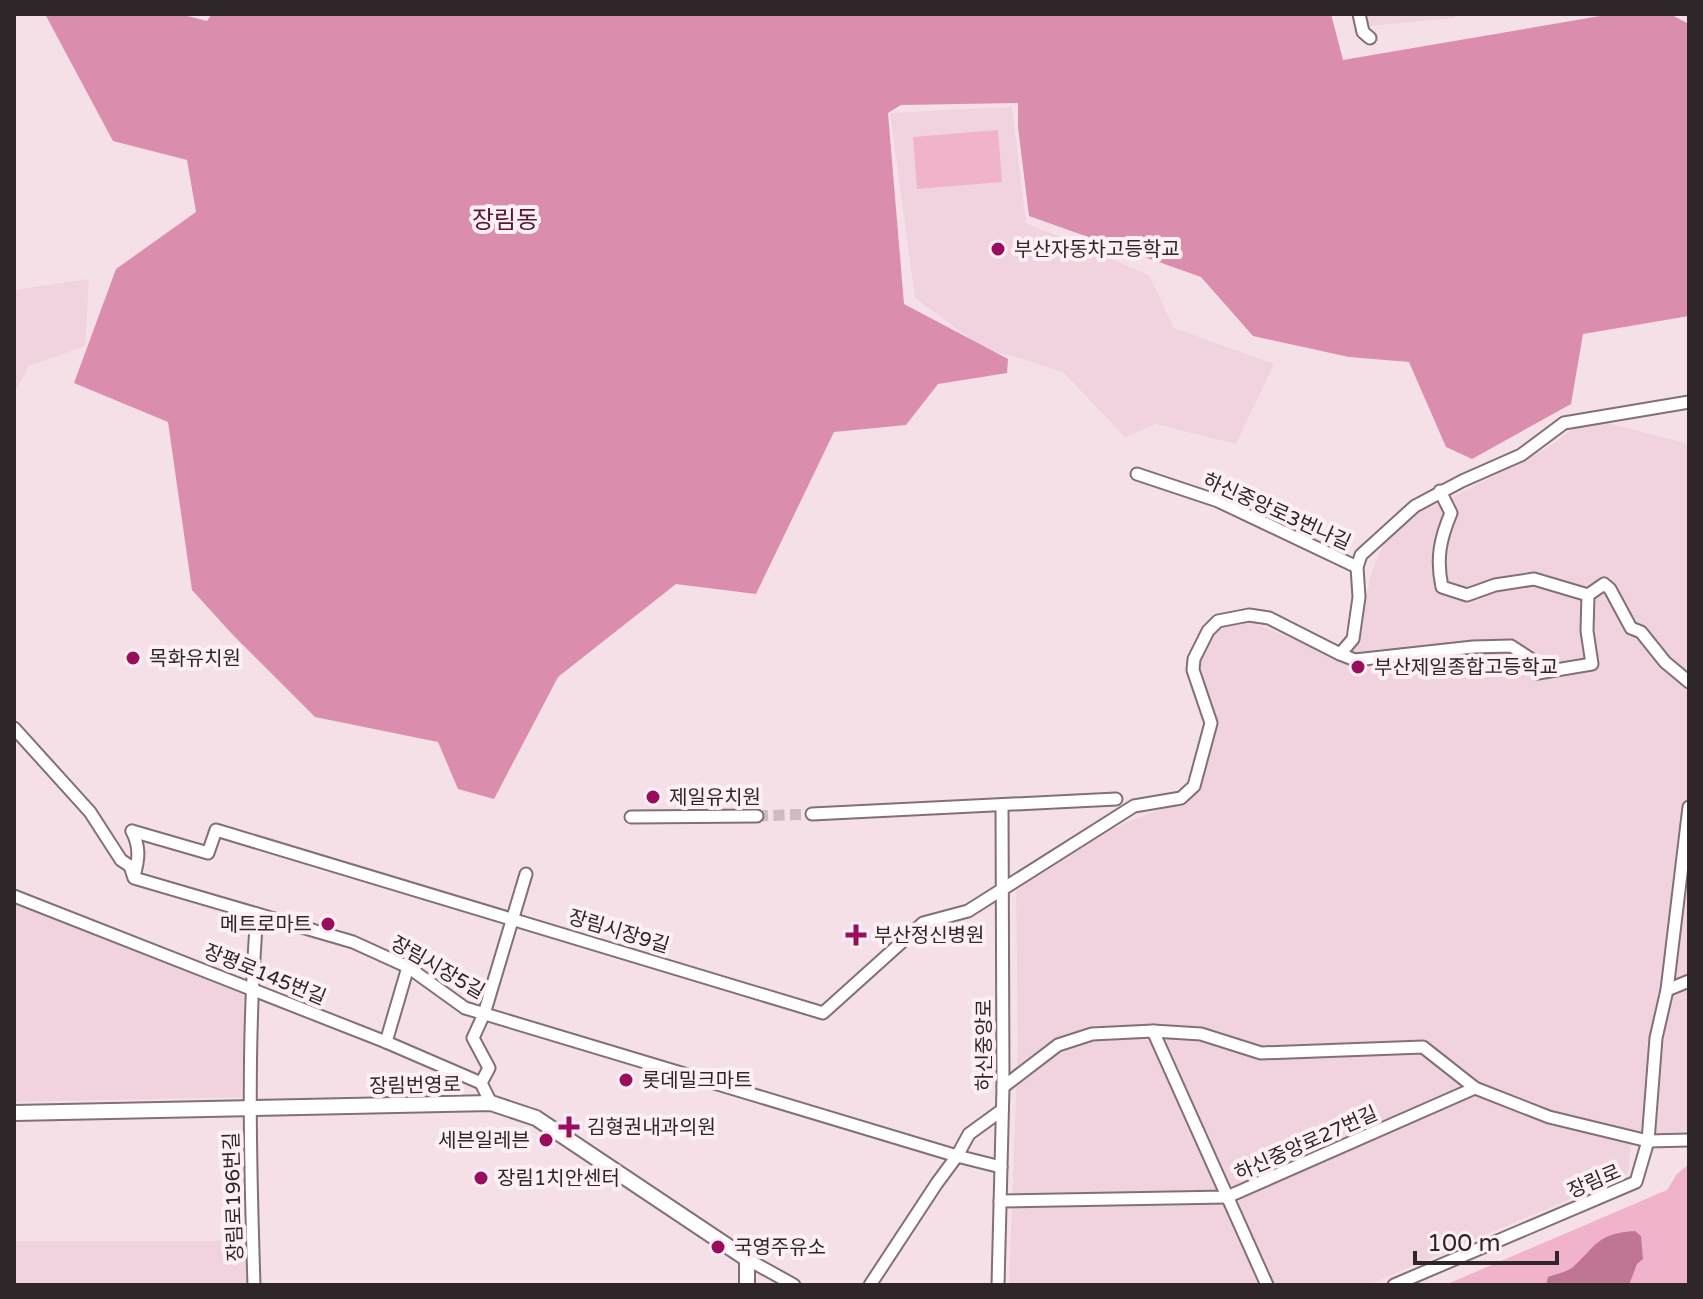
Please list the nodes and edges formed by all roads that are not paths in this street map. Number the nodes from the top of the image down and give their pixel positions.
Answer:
1 (1359, 14) edge
2 (1370, 38) dead end
3 (1689, 402) edge
4 (1137, 474) dead end
5 (1440, 491) junction
6 (1357, 567) junction
7 (1588, 595) junction
8 (1340, 654) junction
9 (1689, 682) edge
10 (14, 728) edge
11 (1116, 799) dead end
12 (1002, 805) junction
13 (1689, 807) edge
14 (812, 814) tunnel mouth
15 (757, 816) tunnel mouth
16 (631, 817) dead end
17 (526, 874) dead end
18 (134, 878) junction
19 (1002, 891) junction
20 (14, 896) edge
21 (257, 914) junction
22 (513, 918) junction
23 (408, 967) junction
24 (1689, 981) edge
25 (251, 987) junction
26 (1667, 990) junction
27 (484, 1014) junction
28 (1153, 1031) junction
29 (386, 1042) junction
30 (481, 1083) junction
31 (1003, 1087) junction
32 (1475, 1088) junction
33 (491, 1103) junction
34 (249, 1109) junction
35 (1002, 1110) junction
36 (19, 1114) edge
37 (1689, 1140) edge
38 (1648, 1141) junction
39 (957, 1156) junction
40 (1001, 1167) junction
41 (1227, 1197) junction
42 (1000, 1201) junction
43 (747, 1259) junction
44 (254, 1285) edge
45 (747, 1285) edge
46 (794, 1285) edge
47 (870, 1285) edge
48 (998, 1285) edge
49 (1267, 1285) edge
50 (1394, 1285) edge

1 - 2 street
3 - 5 street
4 - 6 street, 하신중앙로3번나길
5 - 6 street
5 - 7 street
6 - 8 street
7 - 8 street
7 - 9 street
8 - 19 street
10 - 18 street
11 - 12 street
12 - 14 street
12 - 19 street, 하신중앙로
13 - 26 street
15 - 16 street
17 - 22 street
18 - 21 street, 장림시장5길
18 - 22 street, 장림시장9길
19 - 22 street, 장림시장9길
19 - 31 street, 하신중앙로
20 - 25 street, 장평로145번길
21 - 23 street, 장림시장5길
21 - 25 street, 장림로196번길
22 - 27 street
23 - 27 street, 장림시장5길
23 - 29 street
24 - 26 street
25 - 29 street, 장평로145번길
25 - 34 street, 장림로196번길
26 - 38 street
27 - 30 street
27 - 39 street, 장림시장5길
28 - 31 street
28 - 32 street
28 - 41 street
29 - 30 street, 장평로145번길
30 - 33 street
31 - 35 street, 하신중앙로
32 - 38 street
32 - 41 street, 하신중앙로27번길
33 - 34 street, 장림번영로
33 - 43 street, 장림번영로
34 - 36 street, 장림번영로
34 - 44 street, 장림로196번길
35 - 39 street
35 - 40 street, 하신중앙로
37 - 38 street
38 - 50 street, 장림로
39 - 40 street, 장림시장5길
39 - 47 street
40 - 42 street, 하신중앙로
41 - 42 street, 하신중앙로27번길
41 - 49 street
42 - 48 street, 하신중앙로
43 - 45 street
43 - 46 street

